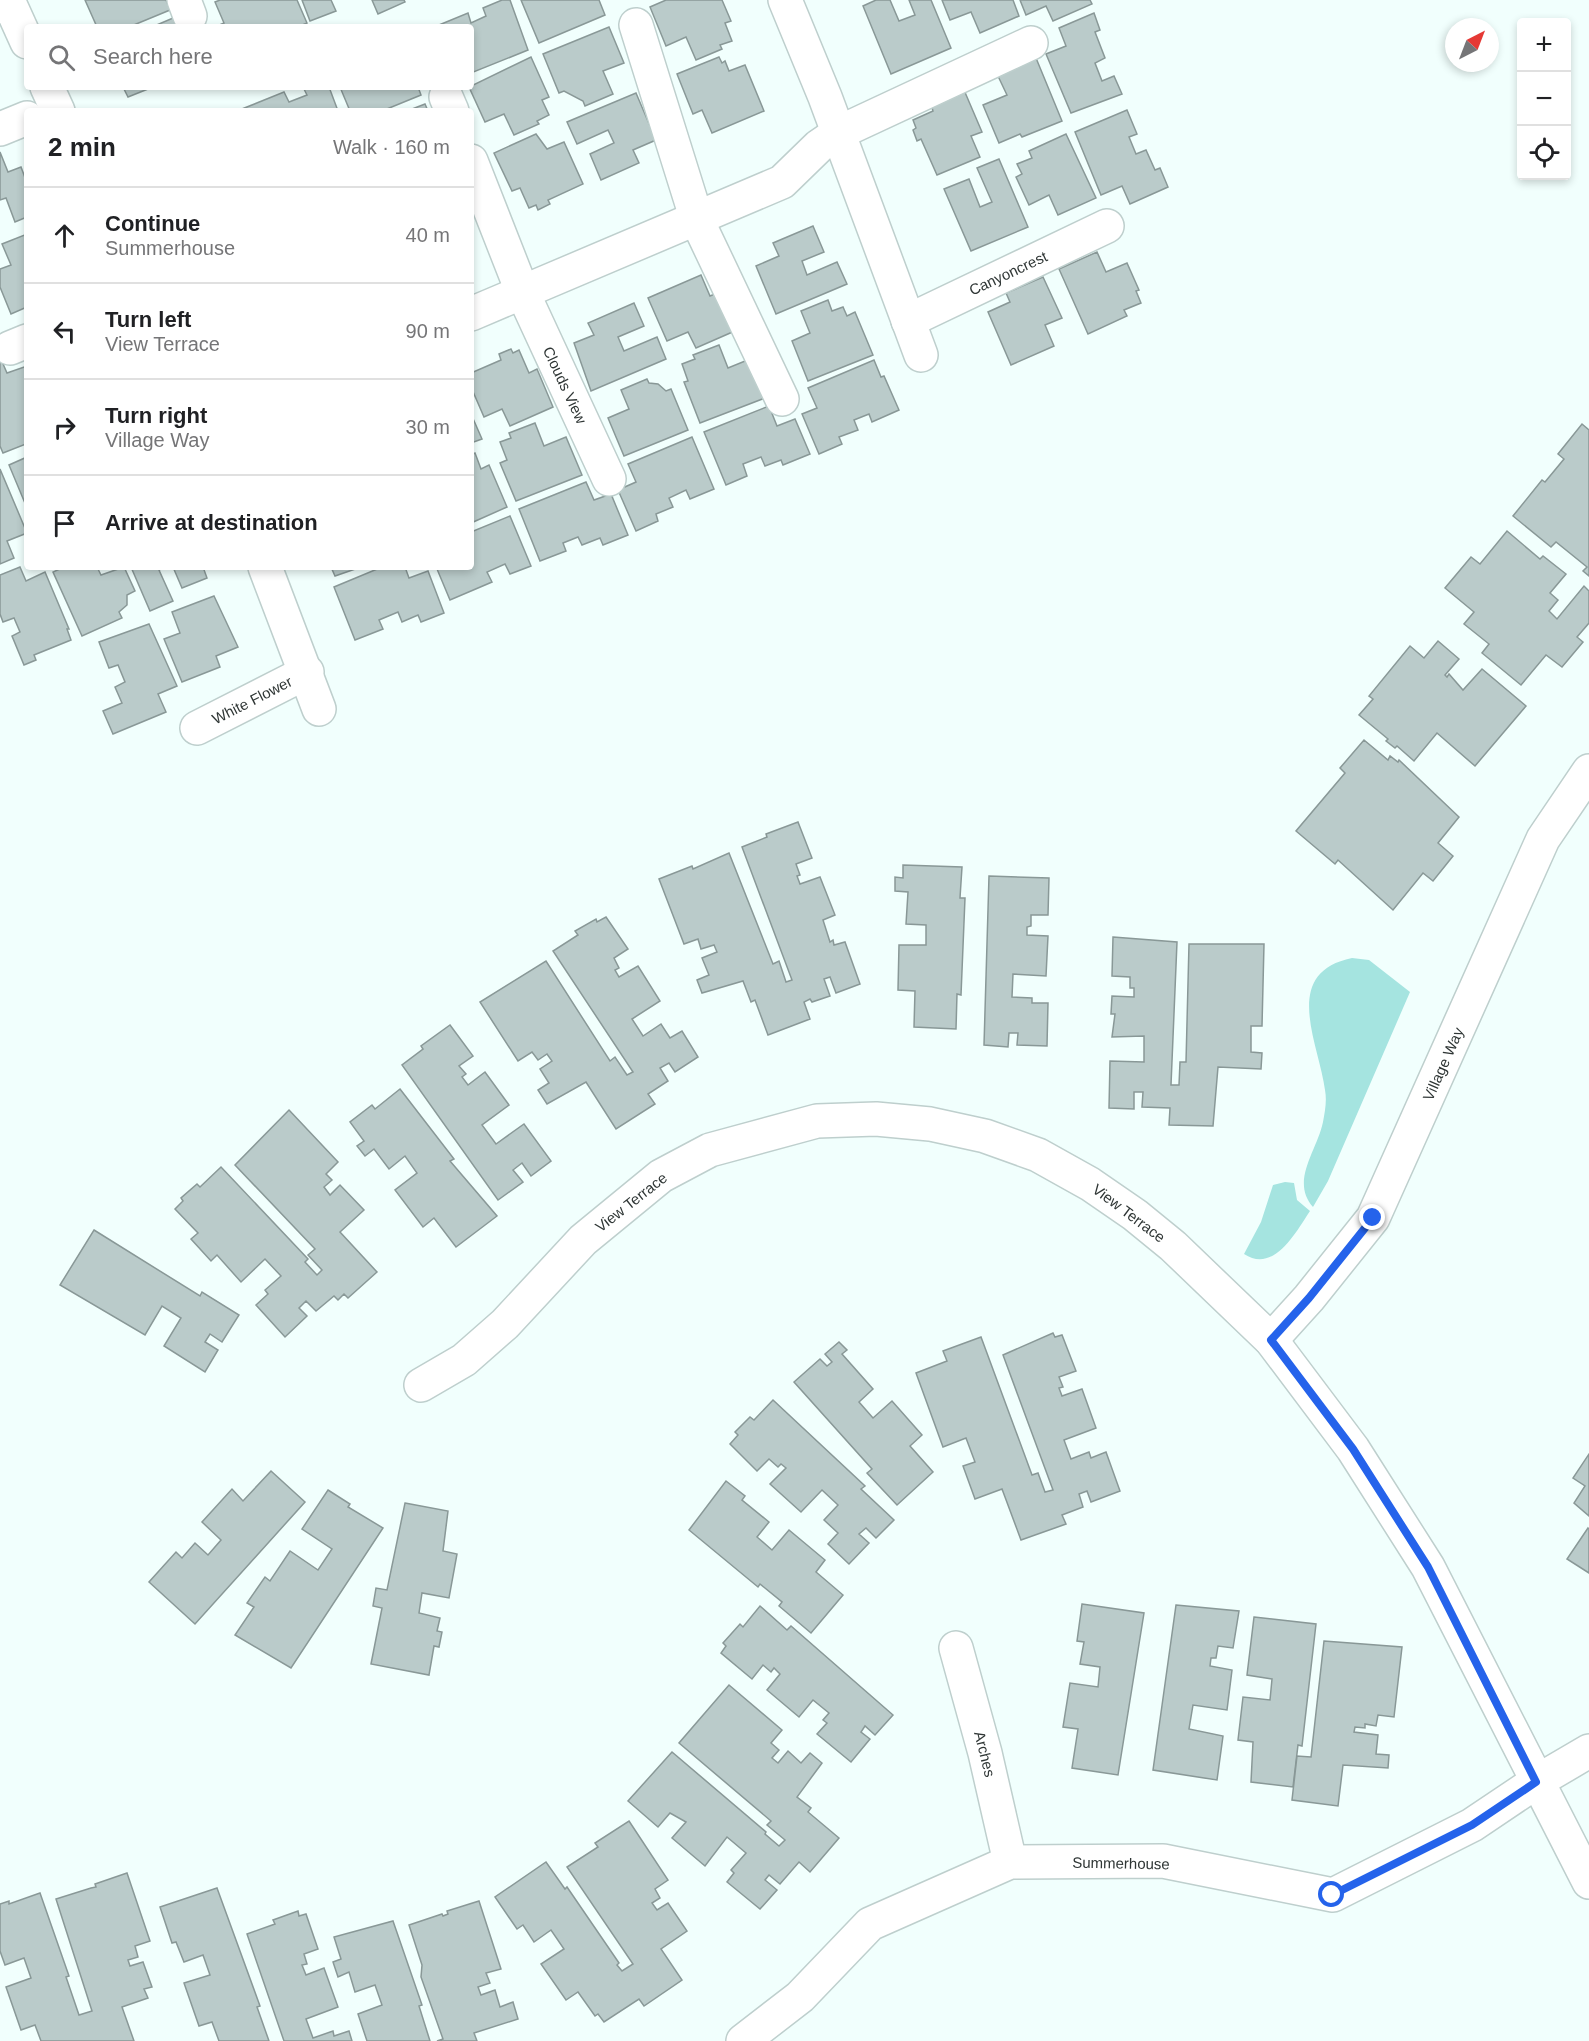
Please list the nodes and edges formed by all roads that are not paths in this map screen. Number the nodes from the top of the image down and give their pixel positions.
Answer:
1 (8, 0) edge
2 (785, 0) edge
3 (636, 25) dead end
4 (24, 35) edge
5 (1031, 43) dead end
6 (24, 117) edge
7 (0, 129) edge
8 (838, 133) junction
9 (474, 169) edge
10 (697, 220) junction
11 (1107, 226) dead end
12 (522, 291) junction
13 (474, 313) edge
14 (908, 321) junction
15 (921, 355) dead end
16 (782, 399) dead end
17 (609, 479) dead end
18 (266, 570) edge
19 (307, 672) junction
20 (319, 709) dead end
21 (197, 728) dead end
22 (1589, 771) edge
23 (1271, 1340) junction
24 (420, 1385) dead end
25 (956, 1648) dead end
26 (1589, 1751) edge
27 (1536, 1782) junction
28 (1010, 1862) junction
29 (1589, 1882) edge
30 (743, 2041) edge

1 - 4 street
2 - 8 street
3 - 10 street
5 - 8 street
6 - 7 street
8 - 10 street
8 - 14 street
9 - 12 street, Clouds View
10 - 12 street
10 - 16 street
11 - 14 street, Canyoncrest
12 - 13 street
12 - 17 street, Clouds View
14 - 15 street
18 - 19 street, White Flower
19 - 20 street, White Flower
19 - 21 street, White Flower
22 - 23 street, Village Way
23 - 24 street, View Terrace
23 - 27 street, View Terrace
25 - 28 street, Arches
26 - 27 street, Summerhouse
27 - 28 street, Summerhouse
27 - 29 street, View Terrace
28 - 30 street, Summerhouse

